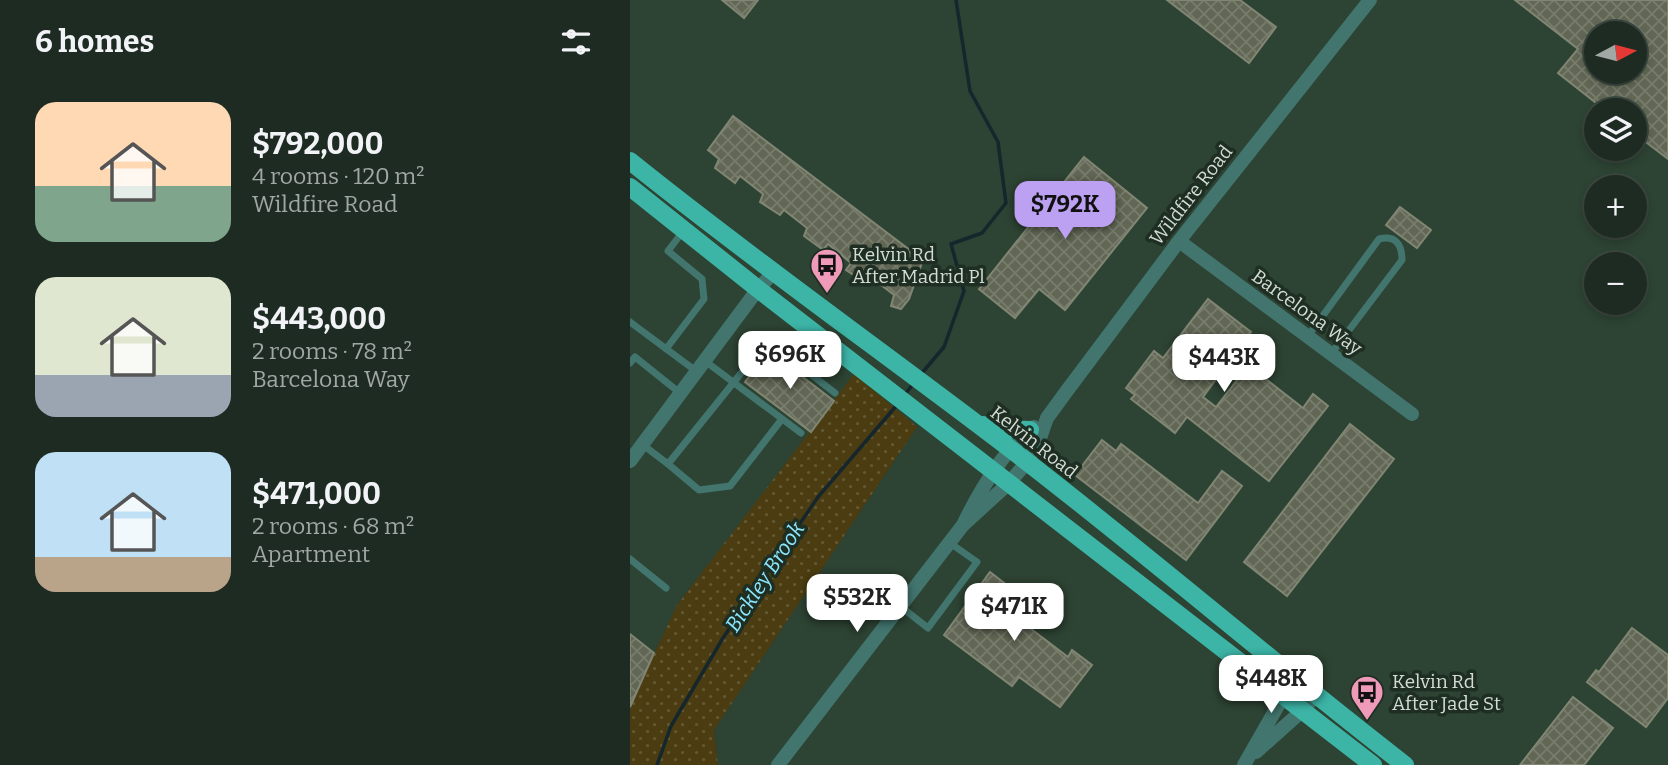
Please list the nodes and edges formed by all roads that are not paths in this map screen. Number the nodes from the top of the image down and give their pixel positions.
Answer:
1 (1370, 0) edge
2 (637, 166) edge
3 (630, 187) edge
4 (684, 230) junction
5 (1178, 241) junction
6 (774, 272) junction
7 (758, 289) junction
8 (630, 322) edge
9 (1308, 337) junction
10 (666, 349) junction
11 (1331, 354) junction
12 (630, 363) edge
13 (701, 366) junction
14 (734, 382) junction
15 (681, 393) junction
16 (835, 393) dead end
17 (1412, 414) dead end
18 (1047, 418) junction
19 (782, 419) junction
20 (973, 422) junction
21 (1030, 430) junction
22 (801, 433) dead end
23 (643, 444) junction
24 (1011, 451) junction
25 (630, 460) edge
26 (1027, 462) junction
27 (668, 464) junction
28 (994, 471) junction
29 (1010, 483) junction
30 (963, 525) junction
31 (950, 542) junction
32 (630, 559) edge
33 (666, 588) dead end
34 (900, 606) junction
35 (1296, 680) junction
36 (1284, 695) junction
37 (1315, 696) junction
38 (1303, 710) junction
39 (1247, 761) edge
40 (1404, 764) edge
41 (778, 765) edge
42 (1373, 765) edge

1 - 5 street, Wildfire Road
2 - 3 main road
2 - 6 main road, Kelvin Road
3 - 4 main road
4 - 7 main road
4 - 10 lane
5 - 9 street, Barcelona Way
5 - 18 street, Wildfire Road
6 - 7 street
6 - 20 main road, Kelvin Road
7 - 13 street
7 - 28 main road
8 - 10 lane
9 - 11 street, Barcelona Way
9 - 11 lane
10 - 13 lane
11 - 17 street, Barcelona Way
12 - 15 lane
13 - 14 lane
13 - 15 street
14 - 16 lane
14 - 19 lane
14 - 27 lane
15 - 23 street
18 - 21 street, Wildfire Road
18 - 26 street, Wildfire Road
19 - 22 lane
19 - 27 lane
20 - 21 main road
20 - 24 main road, Kelvin Road
21 - 24 street, Wildfire Road
23 - 25 street
23 - 27 lane
24 - 26 main road, Kelvin Road
24 - 28 street, Wildfire Road
26 - 29 street, Wildfire Road
26 - 35 main road, Kelvin Road
28 - 29 main road
28 - 30 street, Wildfire Road
29 - 30 street, Wildfire Road
29 - 36 main road
30 - 31 street, Wildfire Road
31 - 34 street, Wildfire Road
31 - 34 lane
32 - 33 lane
34 - 41 street, Wildfire Road
35 - 36 street
35 - 37 main road, Kelvin Road
36 - 38 main road
36 - 39 street
37 - 38 street
37 - 40 main road, Kelvin Road
38 - 39 street
38 - 42 main road

